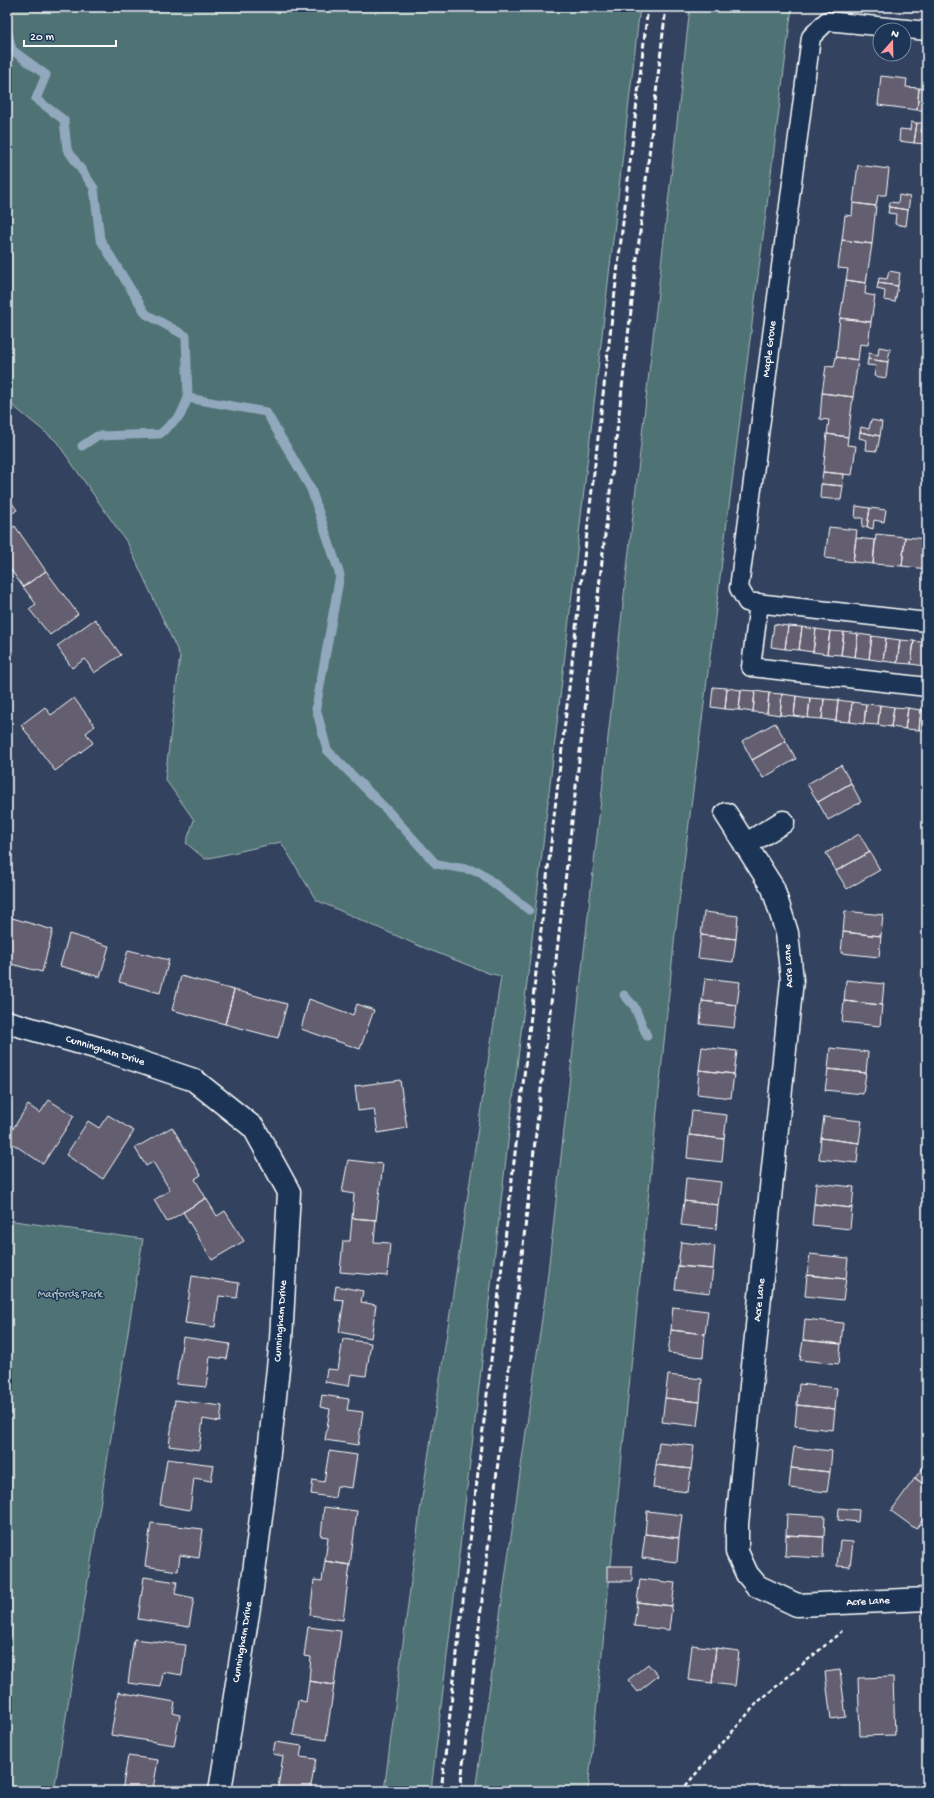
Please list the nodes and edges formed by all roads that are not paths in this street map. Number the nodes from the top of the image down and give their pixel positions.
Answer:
1 (927, 31) edge
2 (759, 603) junction
3 (927, 622) edge
4 (927, 687) edge
5 (726, 814) dead end
6 (783, 822) dead end
7 (745, 845) junction
8 (7, 1022) edge
9 (927, 1599) edge
10 (220, 1791) edge

1 - 2 lane, Maple Grove
2 - 3 lane, Maple Grove
2 - 4 lane
5 - 7 street, Acre Lane
6 - 7 street
7 - 9 street, Acre Lane
8 - 10 street, Cunningham Drive

